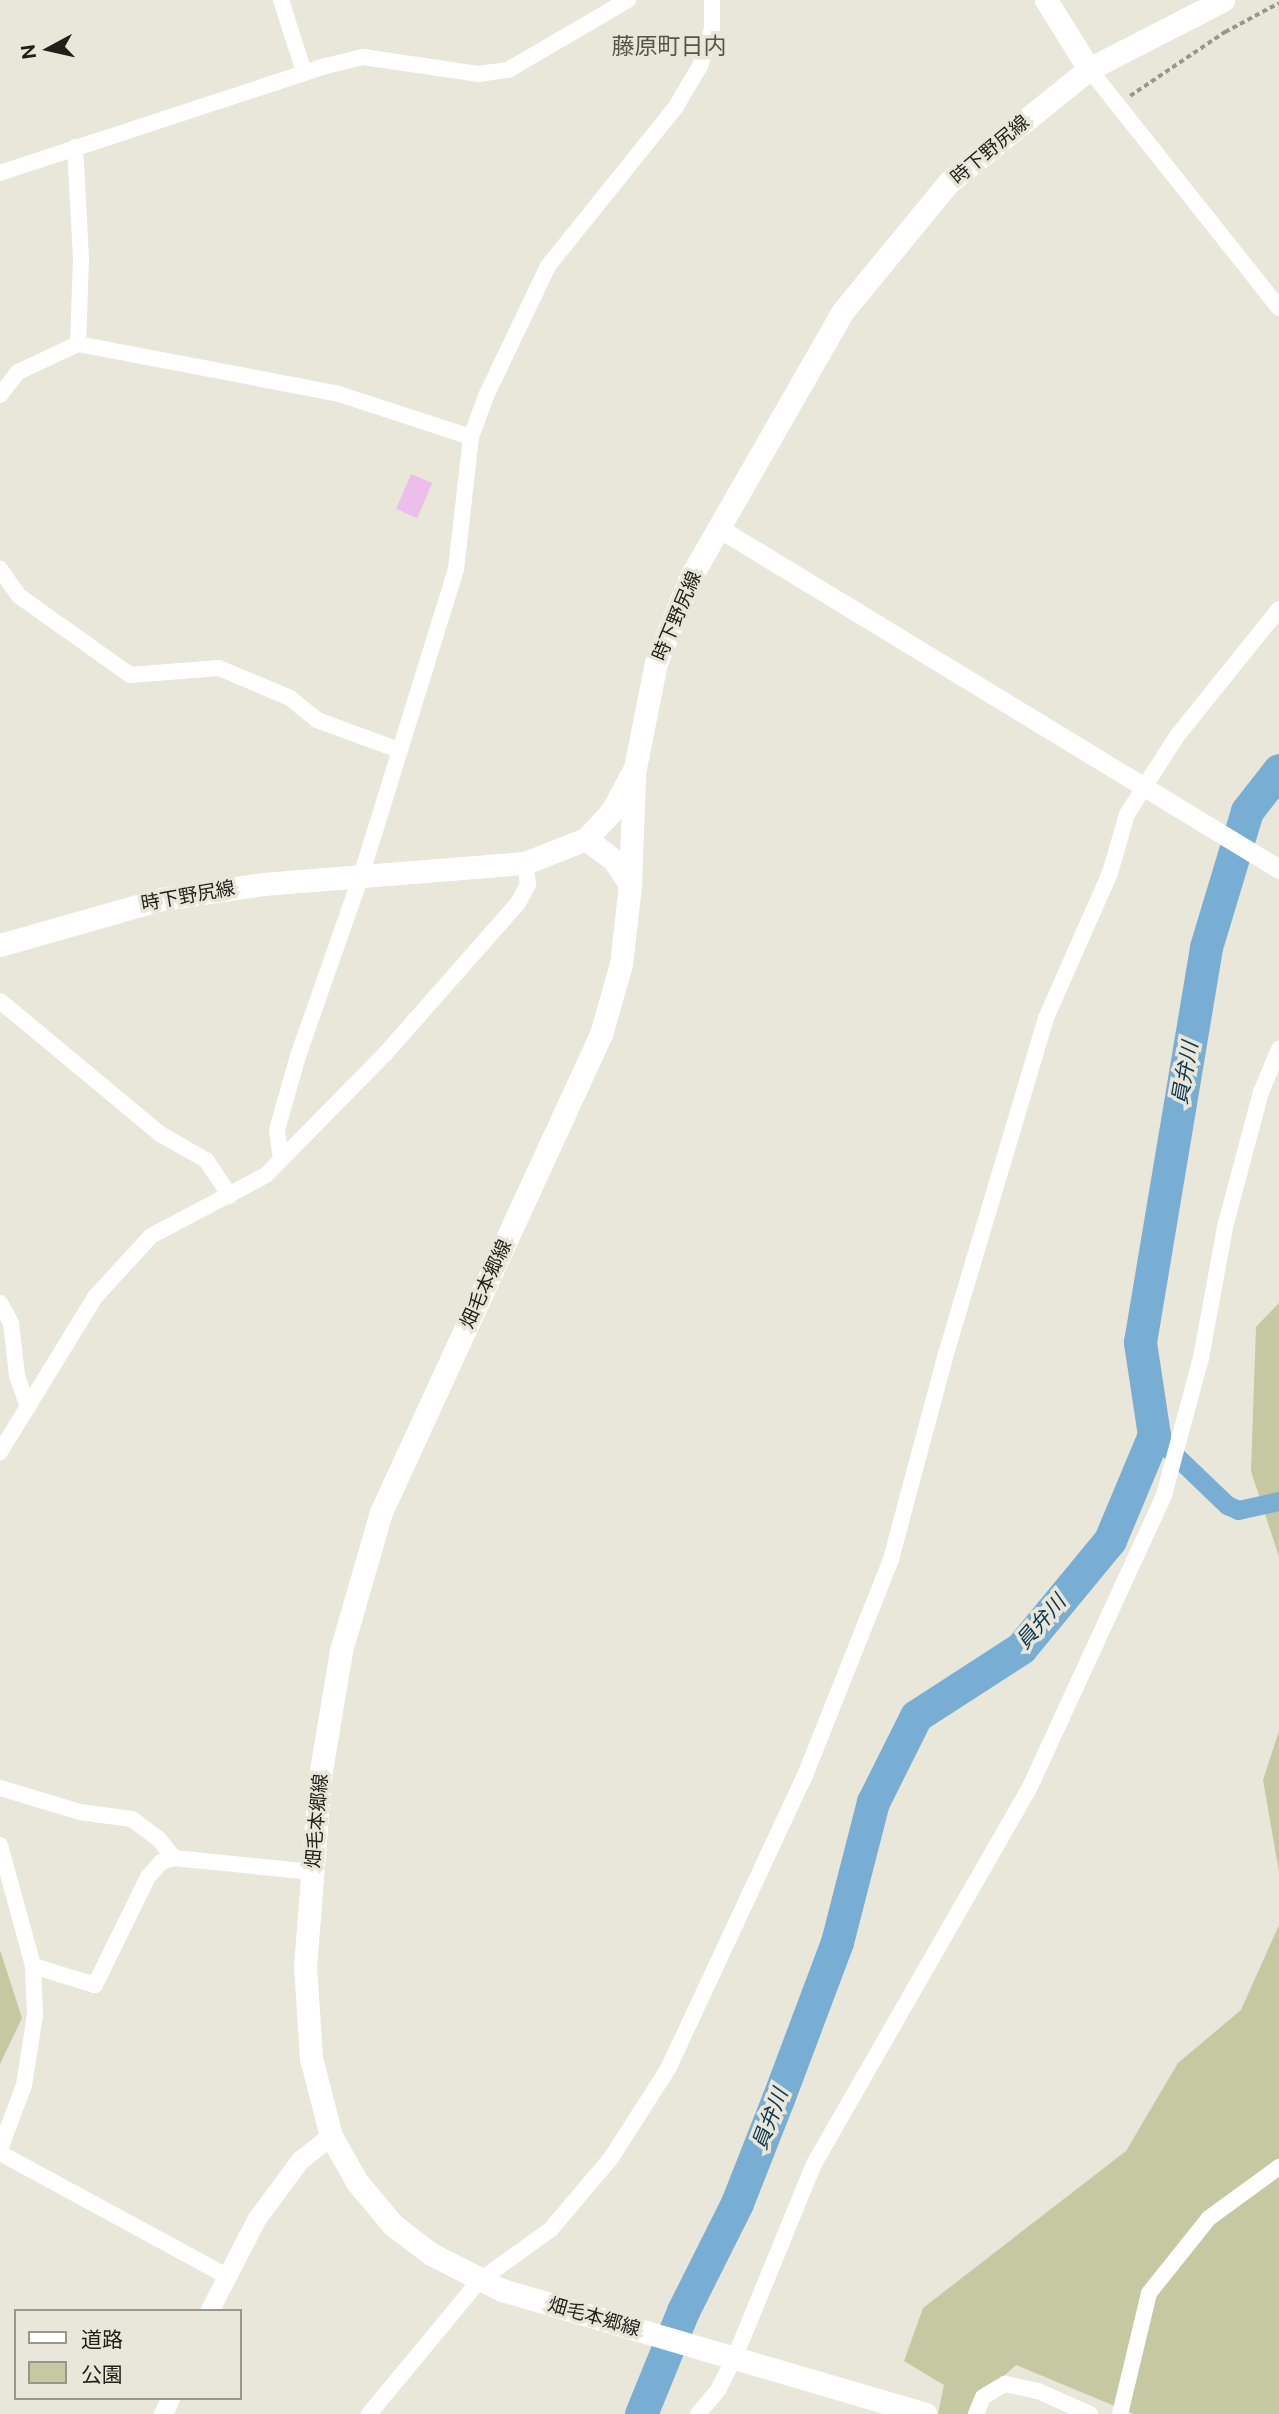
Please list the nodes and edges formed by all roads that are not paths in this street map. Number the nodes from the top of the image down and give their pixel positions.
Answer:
1 (282, 0) edge
2 (628, 0) edge
3 (712, 0) edge
4 (1046, 0) edge
5 (1223, 0) edge
6 (1089, 69) junction
7 (304, 72) junction
8 (75, 147) junction
9 (0, 173) edge
10 (1279, 308) edge
11 (78, 344) junction
12 (0, 395) edge
13 (471, 437) junction
14 (720, 529) junction
15 (0, 569) edge
16 (1279, 608) edge
17 (399, 750) junction
18 (635, 768) junction
19 (1141, 787) junction
20 (586, 839) junction
21 (525, 863) junction
22 (1279, 869) edge
23 (361, 876) junction
24 (630, 885) junction
25 (0, 945) edge
26 (0, 1001) edge
27 (1279, 1049) edge
28 (281, 1159) junction
29 (230, 1196) junction
30 (0, 1303) edge
31 (28, 1407) junction
32 (0, 1452) edge
33 (0, 1788) edge
34 (0, 1845) edge
35 (174, 1858) junction
36 (312, 1872) junction
37 (33, 1966) junction
38 (331, 2136) junction
39 (0, 2151) edge
40 (1279, 2167) edge
41 (225, 2275) junction
42 (480, 2281) junction
43 (210, 2309) edge
44 (734, 2360) junction
45 (369, 2414) edge
46 (698, 2414) edge
47 (925, 2414) edge
48 (976, 2414) edge
49 (1090, 2414) edge
50 (1120, 2414) edge

1 - 7 street
2 - 7 street
3 - 13 street
4 - 6 main road
5 - 6 main road, 時下野尻線
6 - 10 street
6 - 14 main road, 時下野尻線
7 - 8 street
8 - 9 street
8 - 11 street
11 - 12 street
11 - 13 street
13 - 17 street
14 - 18 main road, 時下野尻線
14 - 19 street
15 - 17 street
16 - 19 street
17 - 23 street
18 - 20 main road, 時下野尻線
18 - 24 main road, 畑毛本郷線
19 - 22 street
19 - 42 street
20 - 21 main road, 時下野尻線
20 - 24 main road
21 - 23 main road, 時下野尻線
21 - 28 street
23 - 25 main road, 時下野尻線
23 - 28 street
24 - 36 main road, 畑毛本郷線
26 - 29 street
27 - 44 street
28 - 29 street
29 - 31 street
30 - 31 street
31 - 32 street
33 - 35 street
34 - 37 street
35 - 36 street
35 - 37 street
36 - 38 main road, 畑毛本郷線
37 - 39 street
38 - 41 street
38 - 42 main road, 畑毛本郷線
39 - 41 street
40 - 50 street
41 - 43 street
42 - 44 main road, 畑毛本郷線
42 - 45 street
44 - 46 street
44 - 47 main road, 畑毛本郷線
48 - 49 street

